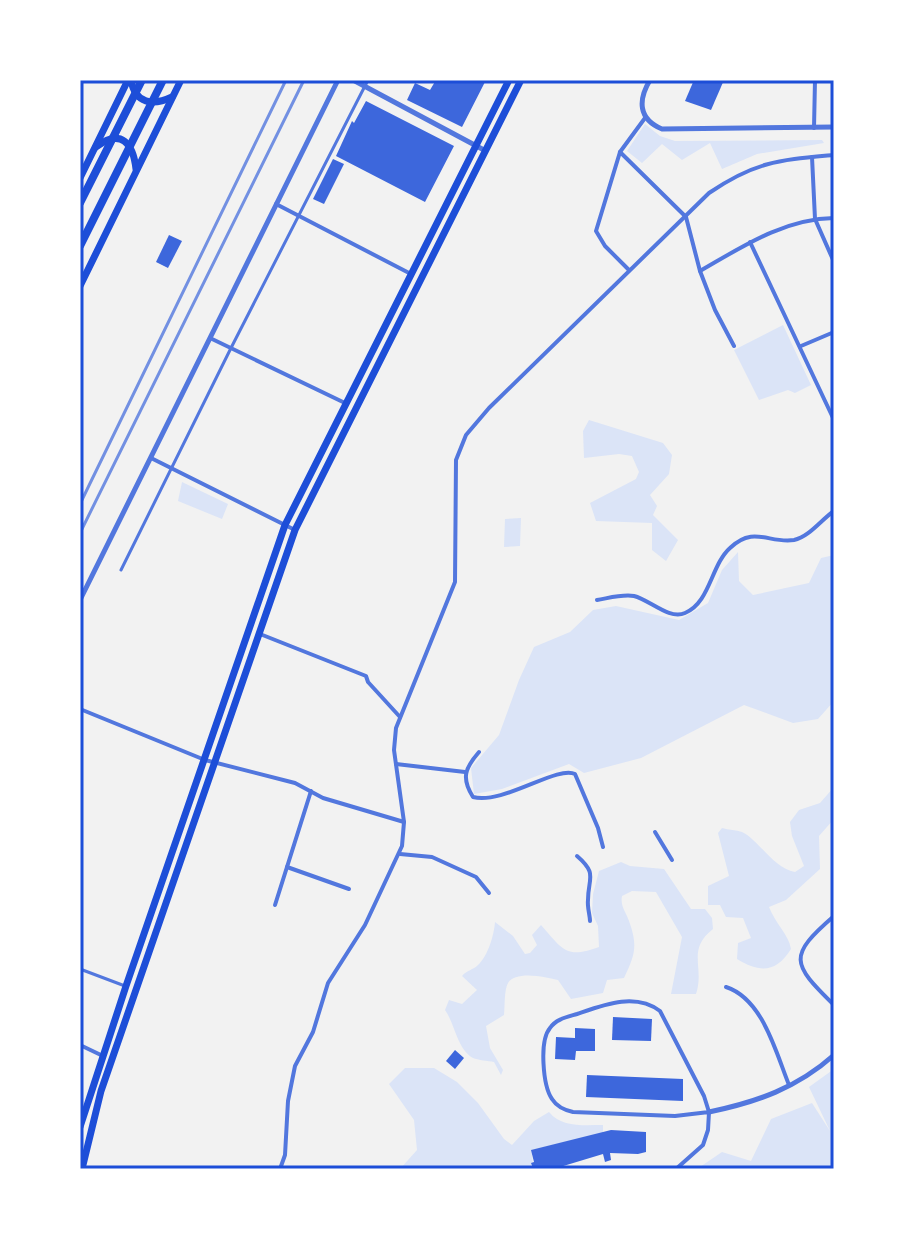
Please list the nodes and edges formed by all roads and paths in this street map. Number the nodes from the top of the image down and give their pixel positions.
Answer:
1 (129, 80) edge
2 (142, 80) edge
3 (163, 80) edge
4 (181, 80) edge
5 (338, 80) edge
6 (353, 80) edge
7 (509, 80) edge
8 (521, 80) edge
9 (650, 80) edge
10 (815, 80) edge
11 (366, 83) edge
12 (172, 97) junction
13 (645, 118) junction
14 (834, 127) edge
15 (814, 128) junction
16 (474, 145) junction
17 (94, 148) junction
18 (484, 150) junction
19 (620, 152) junction
20 (834, 155) edge
21 (812, 157) junction
22 (136, 170) junction
23 (80, 178) edge
24 (80, 203) edge
25 (276, 204) junction
26 (300, 216) junction
27 (686, 217) junction
28 (834, 218) edge
29 (815, 219) junction
30 (750, 242) junction
31 (80, 246) edge
32 (834, 262) edge
33 (629, 270) junction
34 (700, 271) junction
35 (411, 274) junction
36 (80, 286) edge
37 (834, 332) edge
38 (210, 338) junction
39 (734, 346) dead end
40 (801, 346) junction
41 (231, 348) junction
42 (346, 404) junction
43 (834, 420) edge
44 (151, 458) junction
45 (172, 468) junction
46 (834, 511) edge
47 (285, 525) junction
48 (295, 530) junction
49 (121, 570) dead end
50 (80, 600) edge
51 (597, 600) dead end
52 (260, 634) junction
53 (80, 709) edge
54 (400, 717) junction
55 (479, 752) dead end
56 (205, 760) junction
57 (215, 762) junction
58 (396, 764) junction
59 (465, 772) junction
60 (311, 791) junction
61 (404, 822) junction
62 (655, 832) dead end
63 (603, 847) dead end
64 (399, 854) junction
65 (577, 856) dead end
66 (672, 860) dead end
67 (287, 867) junction
68 (349, 889) dead end
69 (489, 893) dead end
70 (275, 905) dead end
71 (834, 916) edge
72 (590, 921) dead end
73 (80, 969) edge
74 (126, 986) junction
75 (726, 987) dead end
76 (834, 1005) edge
77 (80, 1045) edge
78 (834, 1055) edge
79 (103, 1056) junction
80 (790, 1087) junction
81 (709, 1112) junction
82 (81, 1118) edge
83 (80, 1127) edge
84 (82, 1169) edge
85 (280, 1169) edge
86 (676, 1169) edge

1 - 12 highway
1 - 17 highway
2 - 24 highway
3 - 31 highway
4 - 12 highway
5 - 25 street
6 - 11 street
7 - 16 highway
8 - 18 highway
9 - 13 street
10 - 15 street
11 - 16 street
11 - 26 street
12 - 22 highway
13 - 15 street
13 - 19 street
14 - 15 street
16 - 18 street
16 - 35 highway
17 - 22 highway
17 - 23 highway
18 - 48 highway
19 - 27 street
19 - 33 street
20 - 21 street
21 - 27 street
21 - 29 street
22 - 36 highway
25 - 26 street
25 - 38 street
26 - 35 street
26 - 41 street
27 - 33 street
27 - 34 street
28 - 29 street
29 - 30 street
29 - 32 street
30 - 34 street
30 - 40 street
33 - 54 street
34 - 39 street
35 - 42 highway
37 - 40 street
38 - 41 street
38 - 44 street
40 - 43 street
41 - 42 street
41 - 45 street
42 - 47 highway
44 - 45 street
44 - 50 street
45 - 47 street
45 - 49 street
46 - 51 street
47 - 48 street
47 - 56 highway
48 - 52 highway
52 - 54 street
52 - 57 highway
53 - 56 street
54 - 58 street
55 - 59 street
56 - 57 street
56 - 74 highway
57 - 60 street
57 - 84 highway
58 - 59 street
58 - 61 street
59 - 63 street
60 - 61 street
60 - 67 street
61 - 64 street
62 - 66 street
64 - 69 street
64 - 85 street
65 - 72 street
67 - 68 street
67 - 70 street
71 - 76 street
73 - 74 street
74 - 79 highway
75 - 80 street
77 - 79 street
78 - 80 street
79 - 82 highway
80 - 81 street
81 - 81 street
81 - 86 street
82 - 83 highway

